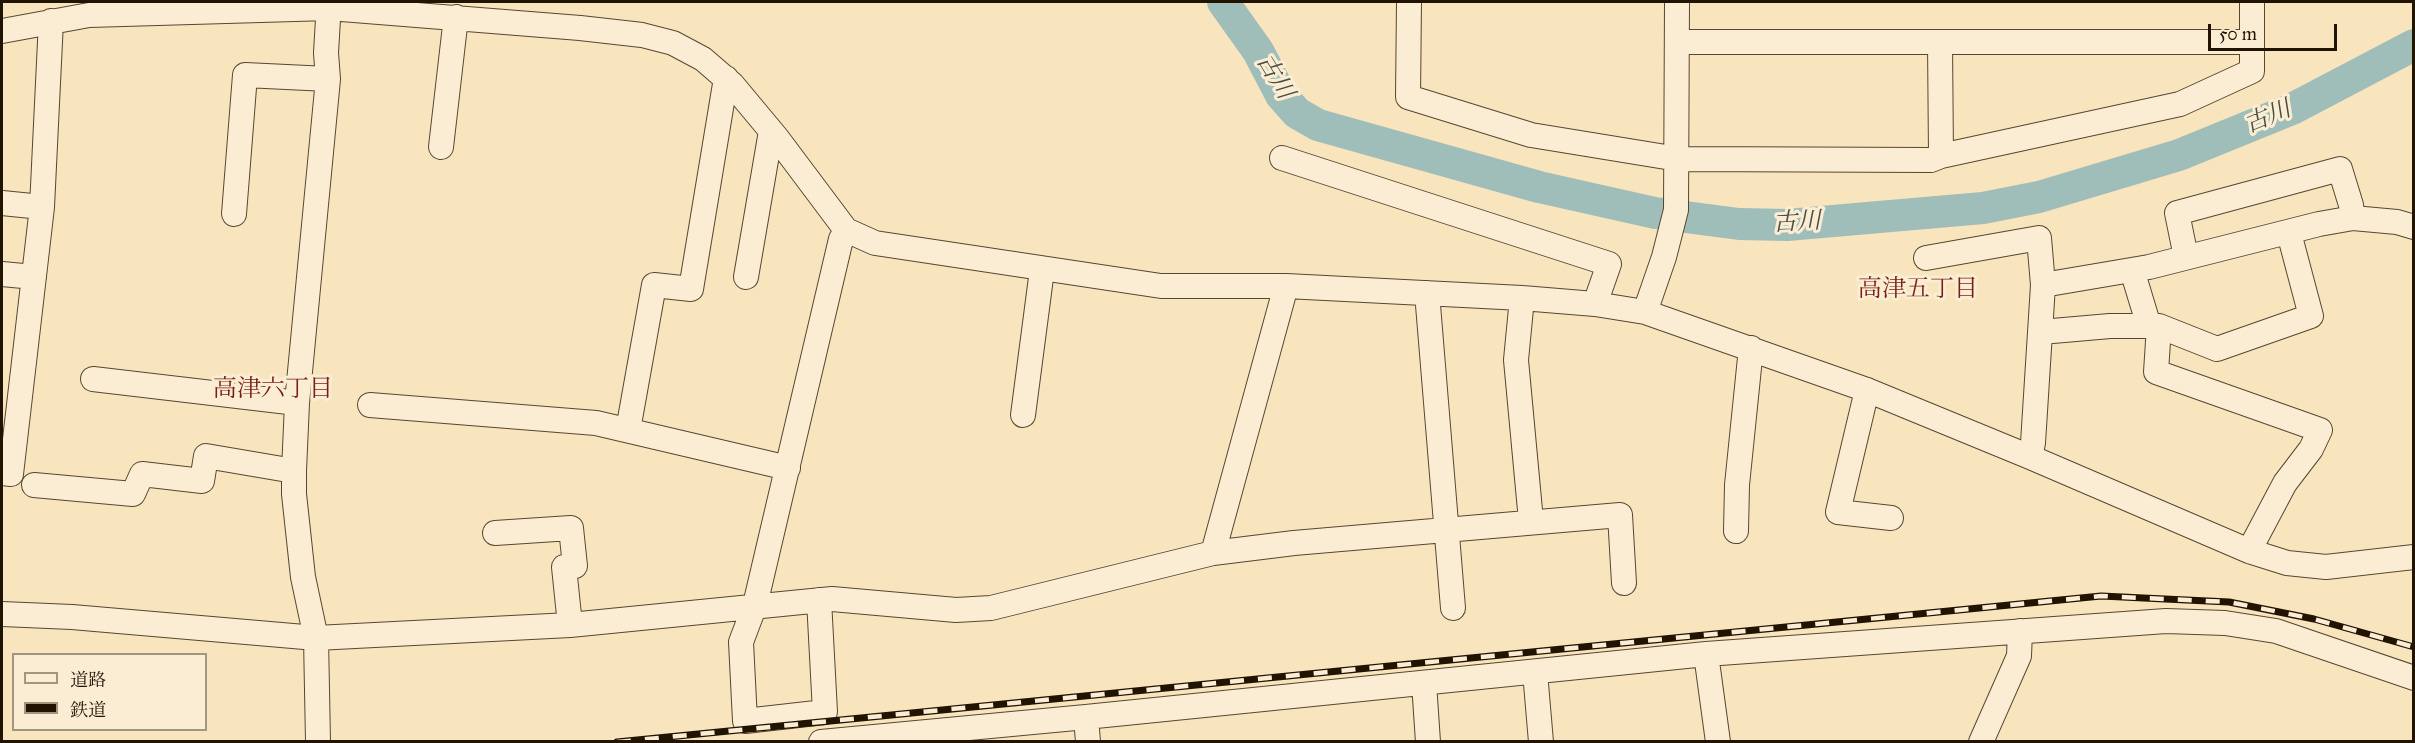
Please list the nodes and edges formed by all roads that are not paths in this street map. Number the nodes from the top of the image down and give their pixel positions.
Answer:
1 (1409, 2) edge
2 (1677, 2) edge
3 (2252, 2) edge
4 (329, 5) edge
5 (456, 17) junction
6 (51, 21) junction
7 (2, 32) edge
8 (1678, 42) junction
9 (1940, 42) junction
10 (2252, 42) junction
11 (726, 78) junction
12 (328, 79) junction
13 (771, 131) junction
14 (441, 147) dead end
15 (1941, 156) junction
16 (1282, 158) dead end
17 (1678, 159) junction
18 (2, 203) edge
19 (42, 207) junction
20 (234, 214) dead end
21 (2353, 218) junction
22 (2414, 226) edge
23 (846, 230) junction
24 (2289, 233) junction
25 (2186, 257) junction
26 (1926, 258) dead end
27 (1042, 270) junction
28 (2132, 270) junction
29 (2, 274) edge
30 (34, 277) junction
31 (746, 277) dead end
32 (2043, 285) junction
33 (1286, 286) junction
34 (1427, 293) junction
35 (1522, 298) junction
36 (1595, 304) junction
37 (1645, 312) junction
38 (2154, 326) junction
39 (2041, 332) junction
40 (1751, 348) junction
41 (93, 379) dead end
42 (12, 382) edge
43 (1867, 390) junction
44 (297, 403) junction
45 (370, 405) dead end
46 (1023, 416) dead end
47 (628, 430) junction
48 (2030, 456) junction
49 (788, 468) junction
50 (294, 471) junction
51 (2, 473) edge
52 (34, 485) dead end
53 (1891, 518) dead end
54 (1531, 521) junction
55 (1446, 531) junction
56 (1736, 531) dead end
57 (495, 533) dead end
58 (2249, 551) junction
59 (1213, 553) junction
60 (2414, 557) edge
61 (1624, 584) dead end
62 (819, 600) junction
63 (755, 605) junction
64 (1453, 608) dead end
65 (2, 614) edge
66 (570, 626) junction
67 (2020, 631) junction
68 (316, 638) junction
69 (1706, 654) junction
70 (1534, 672) junction
71 (2414, 678) edge
72 (1424, 683) junction
73 (1086, 717) junction
74 (924, 736) edge
75 (318, 741) edge
76 (821, 741) edge
77 (1088, 741) edge
78 (1428, 741) edge
79 (1541, 741) edge
80 (1718, 741) edge
81 (1981, 741) edge

1 - 17 street
2 - 8 street
3 - 10 street
4 - 5 street
4 - 6 street
4 - 12 street
5 - 11 street
5 - 14 street
6 - 7 street
6 - 19 street
8 - 9 street
8 - 17 street
9 - 10 street
9 - 15 street
10 - 15 street
11 - 13 street
11 - 47 street
12 - 20 street
12 - 44 street
13 - 23 street
13 - 31 street
15 - 17 street
16 - 36 street
17 - 37 street
18 - 19 street
19 - 30 street
21 - 22 street
21 - 24 street
21 - 25 street
23 - 27 street
23 - 49 street
24 - 25 street
24 - 38 street
25 - 28 street
26 - 32 street
27 - 33 street
27 - 46 street
28 - 32 street
28 - 38 street
29 - 30 street
30 - 42 street
32 - 39 street
33 - 34 street
33 - 59 street
34 - 35 street
34 - 55 street
35 - 36 street
35 - 54 street
36 - 37 street
37 - 40 street
38 - 39 street
38 - 58 street
39 - 48 street
40 - 43 street
40 - 56 street
41 - 44 street
42 - 51 street
43 - 48 street
43 - 53 street
44 - 50 street
45 - 47 street
47 - 49 street
48 - 58 street
49 - 63 street
50 - 52 street
50 - 68 street
54 - 55 street
54 - 61 street
55 - 59 street
55 - 64 street
57 - 66 street
58 - 60 street
59 - 62 street
62 - 63 street
62 - 63 street
63 - 66 street
65 - 68 street
66 - 68 street
67 - 69 street
67 - 71 street
67 - 81 street
68 - 75 street
69 - 70 street
69 - 80 street
70 - 72 street
70 - 79 street
72 - 73 street
72 - 78 street
73 - 74 street
73 - 77 street
74 - 76 street

